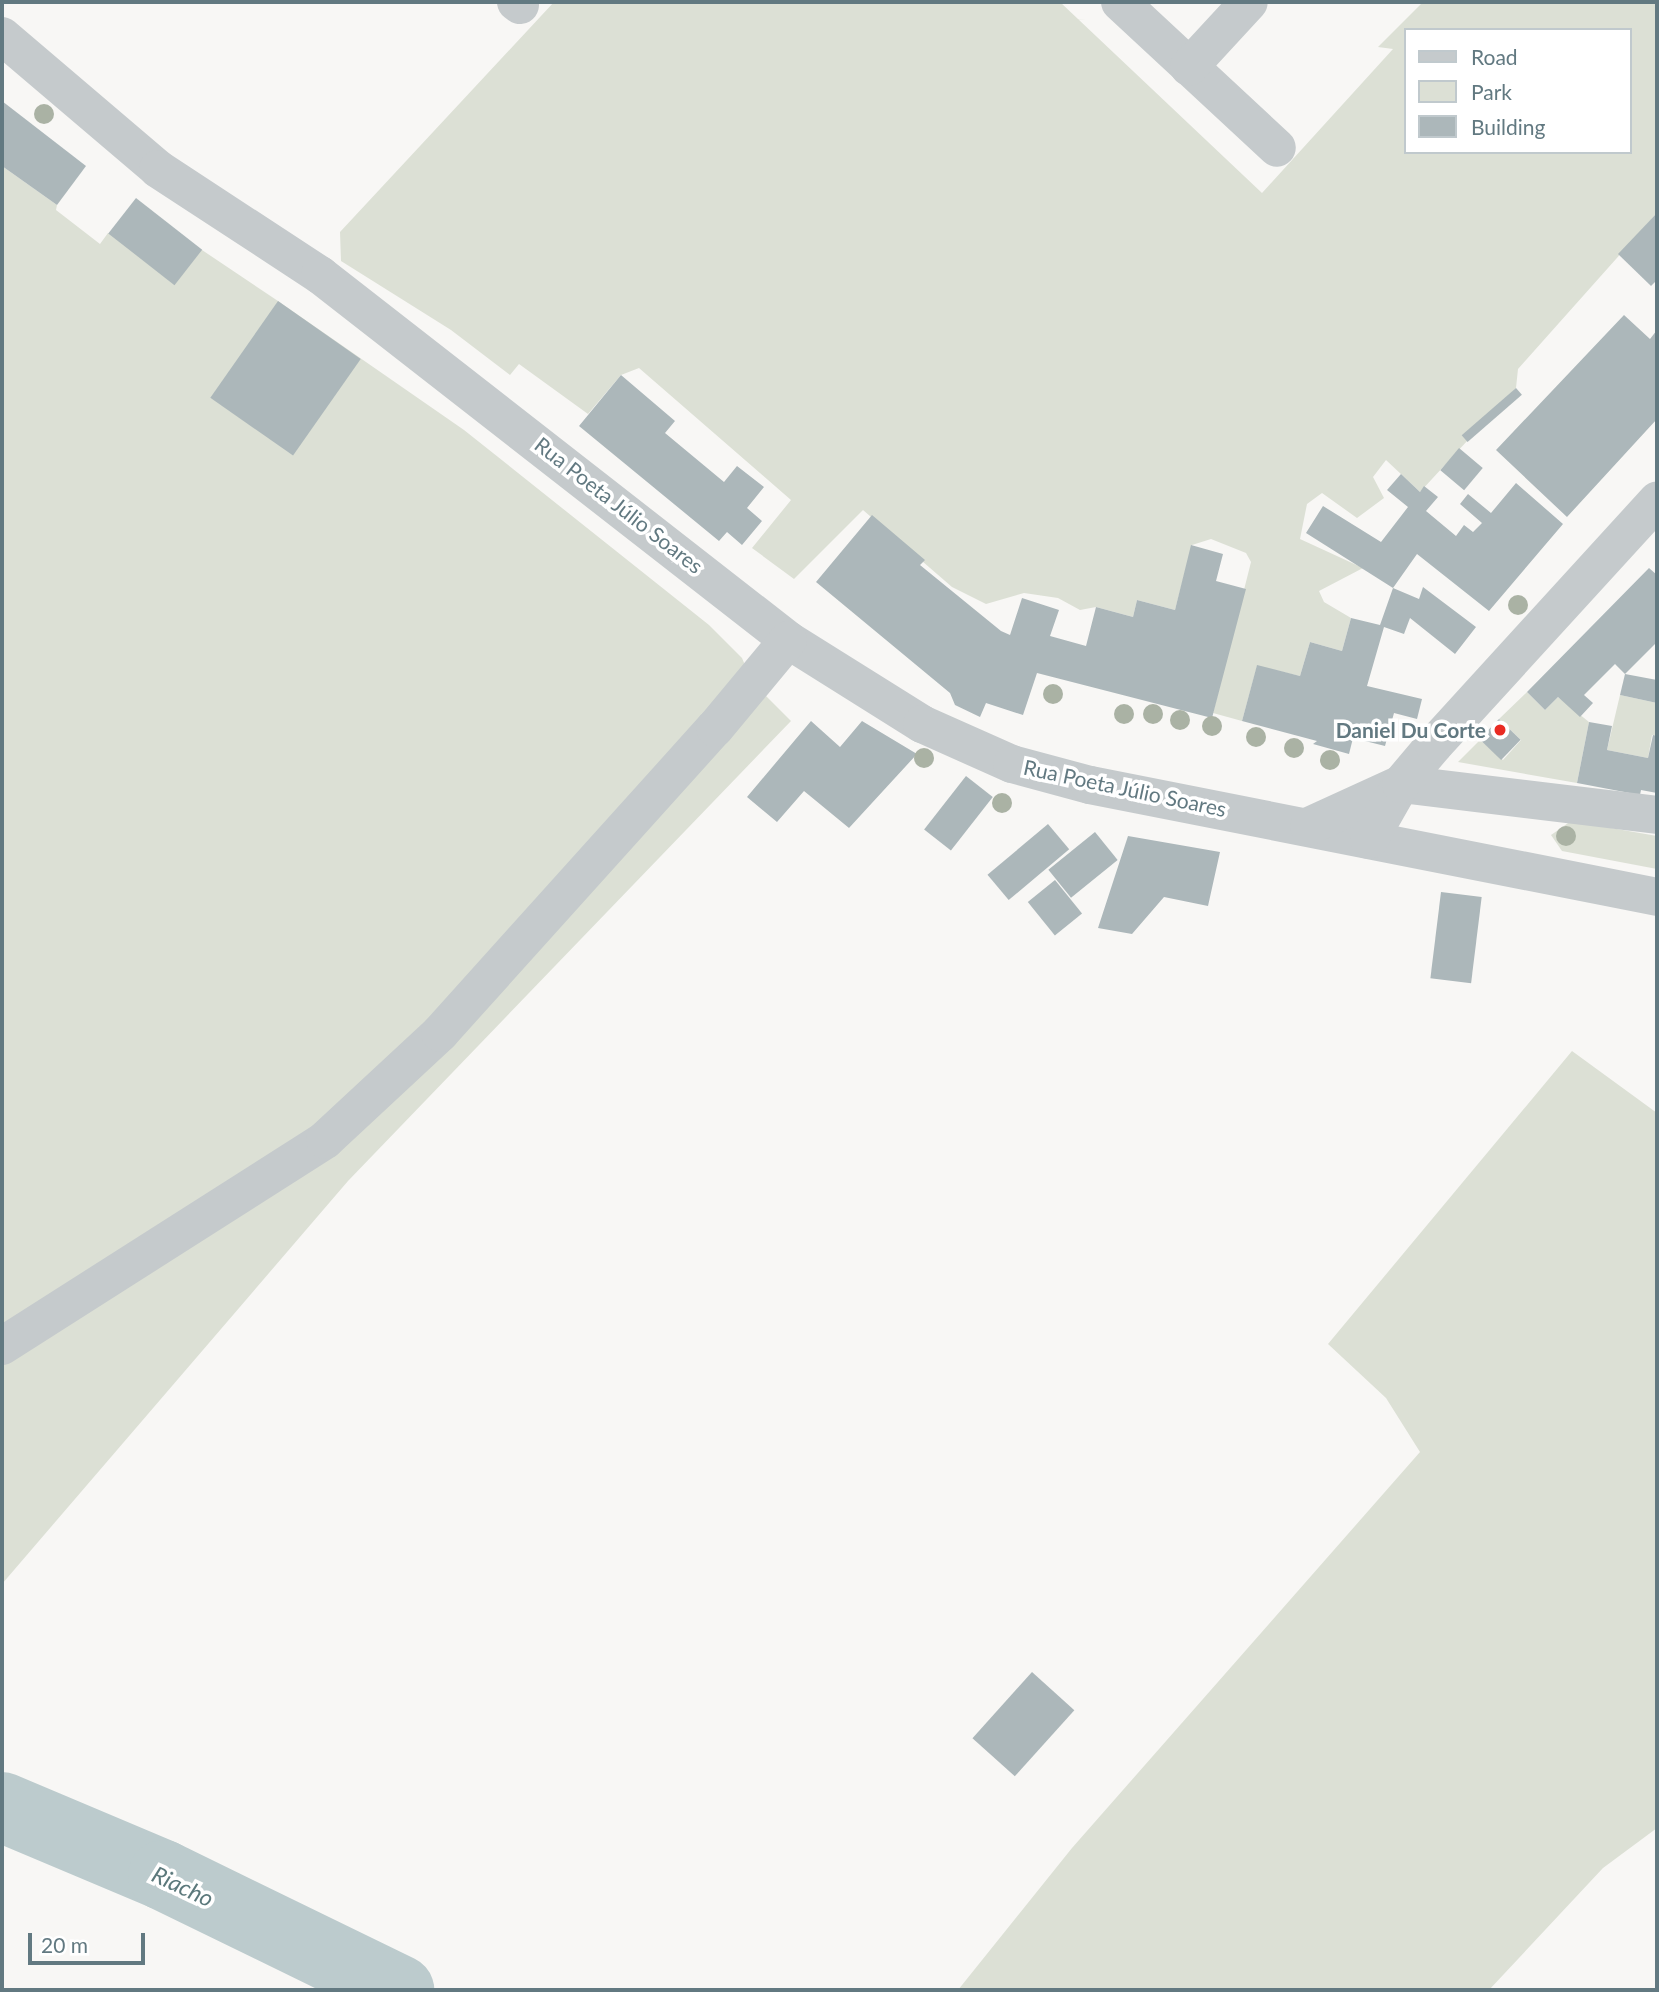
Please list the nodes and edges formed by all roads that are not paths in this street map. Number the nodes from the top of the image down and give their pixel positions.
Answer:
1 (1120, 2) edge
2 (1249, 2) edge
3 (2, 36) edge
4 (1189, 67) junction
5 (1277, 148) dead end
6 (1657, 501) edge
7 (788, 640) junction
8 (1401, 784) junction
9 (1657, 815) edge
10 (1309, 826) junction
11 (1368, 840) junction
12 (1657, 897) edge
13 (2, 1346) edge

1 - 4 street
2 - 4 street
3 - 7 street, Rua Poeta Júlio Soares
4 - 5 street
6 - 8 street
7 - 10 street, Rua Poeta Júlio Soares
7 - 13 street
8 - 9 street
8 - 10 street
8 - 11 street
10 - 11 street, Rua Poeta Júlio Soares
11 - 12 street, Rua Poeta Júlio Soares

